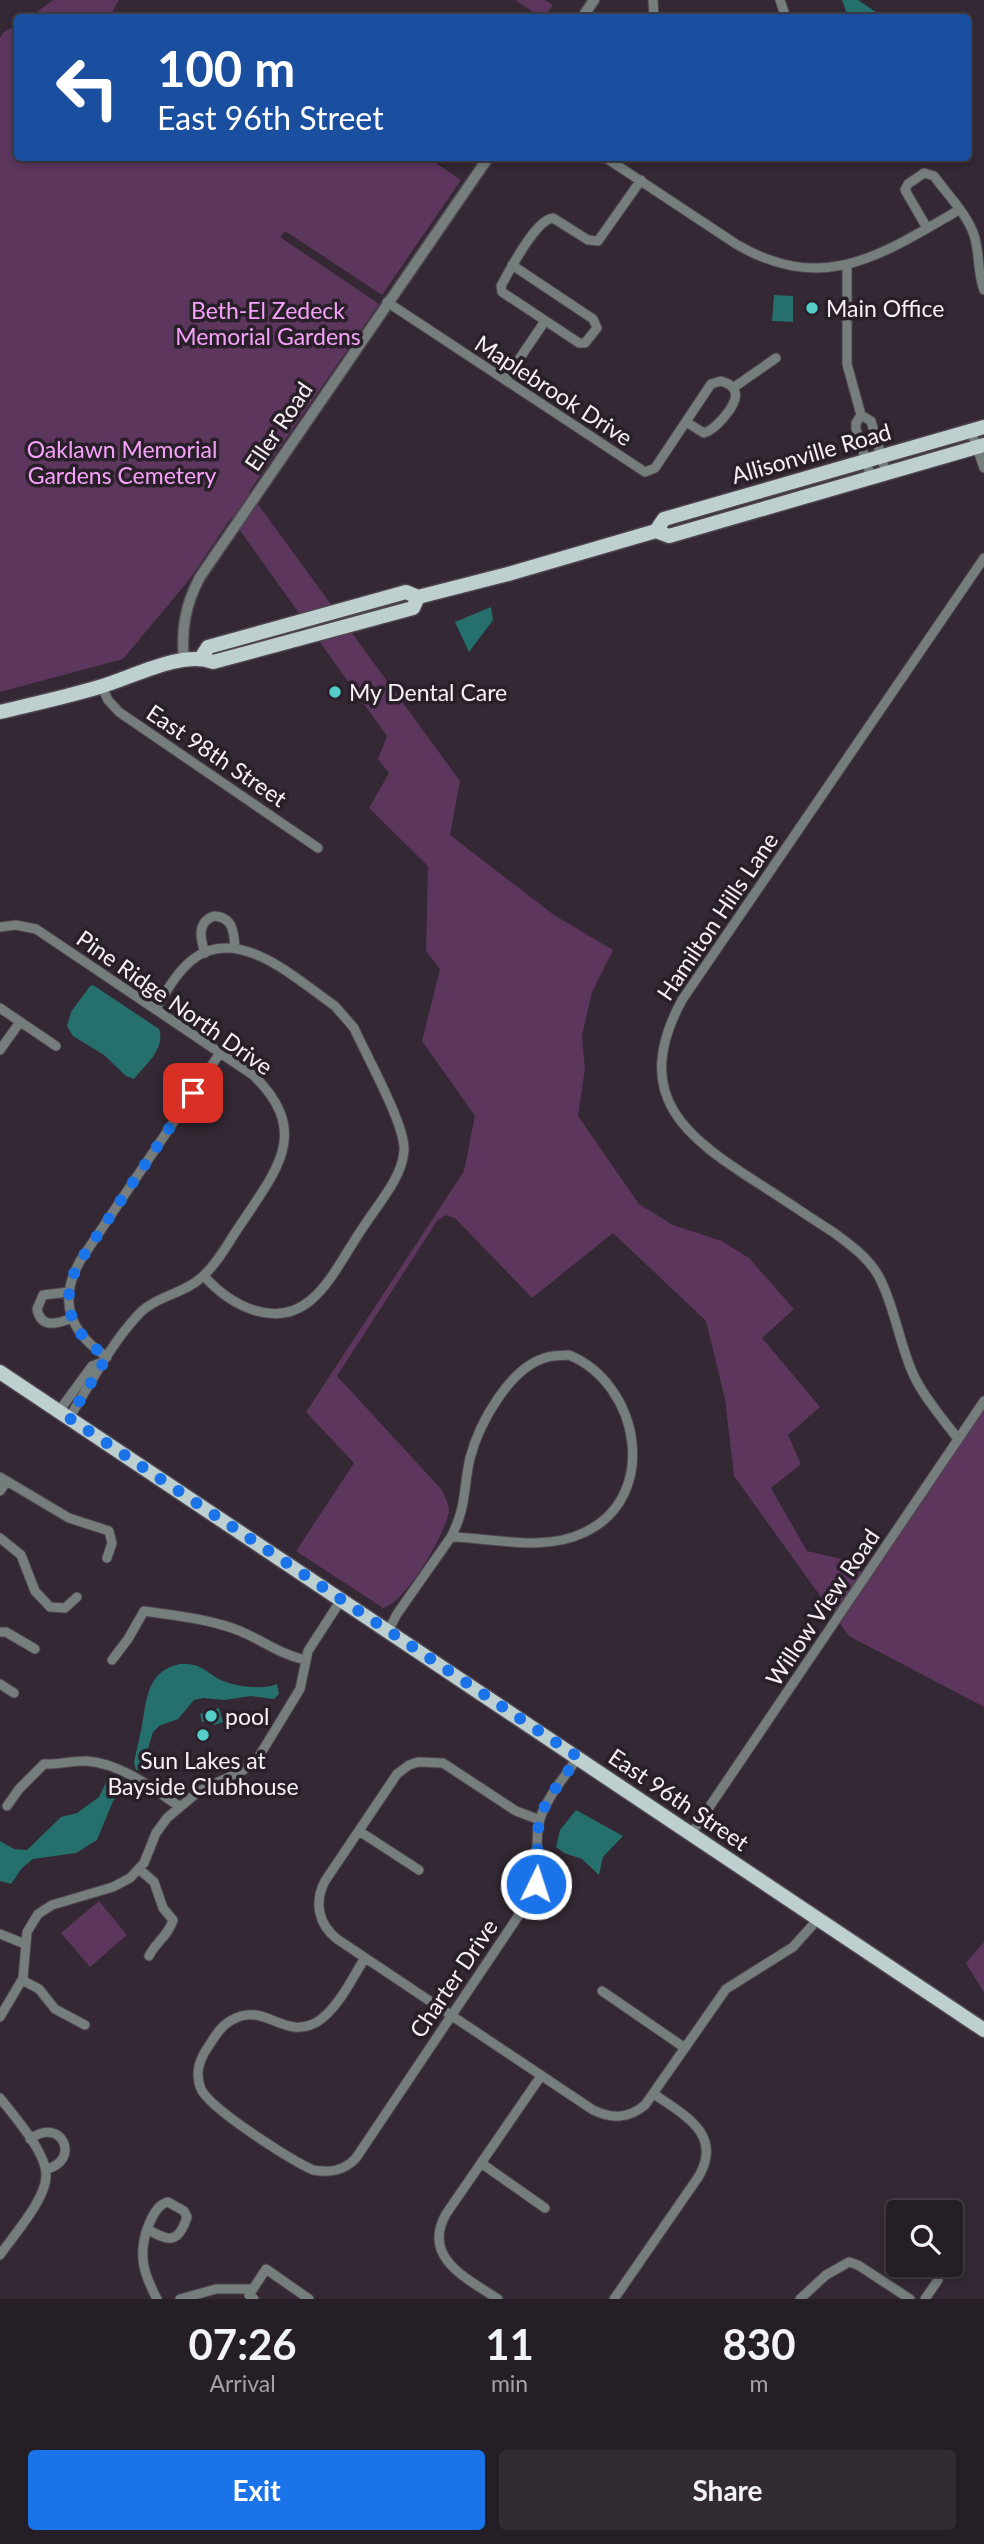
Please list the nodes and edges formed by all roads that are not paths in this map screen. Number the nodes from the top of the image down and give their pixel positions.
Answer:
1 (486, 161) edge
2 (611, 161) edge
3 (641, 180) junction
4 (959, 210) junction
5 (927, 228) junction
6 (512, 265) junction
7 (847, 265) junction
8 (984, 290) edge
9 (387, 302) junction
10 (545, 321) junction
11 (776, 358) dead end
12 (505, 380) junction
13 (733, 388) junction
14 (860, 415) junction
15 (686, 422) junction
16 (978, 429) edge
17 (980, 446) edge
18 (882, 456) junction
19 (866, 461) junction
20 (984, 468) edge
21 (886, 473) junction
22 (871, 477) junction
23 (656, 531) junction
24 (984, 558) edge
25 (184, 661) junction
26 (102, 687) junction
27 (0, 712) edge
28 (318, 848) dead end
29 (0, 927) edge
30 (235, 948) junction
31 (205, 953) junction
32 (0, 1008) edge
33 (156, 1008) junction
34 (20, 1022) junction
35 (57, 1046) dead end
36 (0, 1050) edge
37 (220, 1053) junction
38 (204, 1276) junction
39 (68, 1292) junction
40 (72, 1318) junction
41 (105, 1359) junction
42 (1, 1374) edge
43 (984, 1401) edge
44 (64, 1414) junction
45 (958, 1439) junction
46 (3, 1479) edge
47 (0, 1491) edge
48 (452, 1537) junction
49 (0, 1538) edge
50 (107, 1558) dead end
51 (77, 1597) dead end
52 (341, 1600) junction
53 (0, 1632) edge
54 (388, 1632) junction
55 (35, 1649) dead end
56 (112, 1660) dead end
57 (304, 1660) junction
58 (0, 1684) edge
59 (14, 1693) dead end
60 (578, 1757) junction
61 (6, 1806) dead end
62 (180, 1807) junction
63 (540, 1820) junction
64 (359, 1831) junction
65 (691, 1834) junction
66 (139, 1869) junction
67 (418, 1870) dead end
68 (818, 1919) junction
69 (0, 1934) edge
70 (25, 1944) junction
71 (149, 1956) dead end
72 (365, 1958) junction
73 (22, 1980) junction
74 (602, 1991) dead end
75 (451, 2016) junction
76 (0, 2017) edge
77 (85, 2025) dead end
78 (984, 2030) edge
79 (685, 2048) junction
80 (541, 2076) junction
81 (654, 2094) junction
82 (0, 2098) edge
83 (30, 2139) junction
84 (481, 2163) junction
85 (46, 2169) junction
86 (545, 2208) dead end
87 (147, 2229) junction
88 (0, 2255) edge
89 (938, 2280) dead end
90 (253, 2294) edge
91 (157, 2299) edge
92 (180, 2299) edge
93 (309, 2299) edge
94 (498, 2299) edge
95 (614, 2299) edge
96 (800, 2299) edge
97 (910, 2299) edge
98 (925, 2299) edge

1 - 9 street, Eller Road
2 - 3 street
3 - 6 street
3 - 7 street
4 - 5 street
4 - 5 street
4 - 8 street
5 - 7 street
6 - 10 street
6 - 10 street
7 - 14 street
9 - 12 street, Maplebrook Drive
9 - 25 street, Eller Road
10 - 12 street
11 - 13 street, Maplebrook Drive
12 - 15 street, Maplebrook Drive
13 - 15 street, Maplebrook Drive
13 - 15 street
14 - 18 street
14 - 19 street
16 - 17 street
16 - 18 main road, Allisonville Road
17 - 20 street
17 - 21 main road, Allisonville Road
18 - 19 main road, Allisonville Road
18 - 21 street
19 - 22 street
19 - 23 main road, Allisonville Road
21 - 22 main road, Allisonville Road
22 - 23 main road, Allisonville Road
23 - 25 main road, Allisonville Road
24 - 45 street, Hamilton Hills Lane
25 - 26 main road, Allisonville Road
26 - 27 main road, Allisonville Road
26 - 28 street, East 98th Street
29 - 33 street, Pine Ridge North Drive
30 - 31 street
30 - 31 street
30 - 38 street
31 - 33 street
32 - 34 street
33 - 37 street, Pine Ridge North Drive
34 - 35 street
34 - 36 street
37 - 38 street, Pine Ridge North Drive
37 - 39 street
38 - 41 street
39 - 40 street
39 - 40 street
40 - 41 street
41 - 44 street
42 - 44 main road, East 96th Street
43 - 45 street, Willow View Road
44 - 52 main road, East 96th Street
45 - 65 street, Willow View Road
46 - 47 street
46 - 50 street
48 - 48 street
48 - 54 street
49 - 51 street
52 - 54 main road, East 96th Street
52 - 57 street
53 - 55 street
54 - 60 main road, East 96th Street
56 - 57 street
57 - 62 street
58 - 59 street
60 - 63 street, Charter Drive
60 - 65 main road, East 96th Street
61 - 62 street
62 - 66 street
63 - 64 street
63 - 75 street, Charter Drive
64 - 67 street
64 - 72 street
65 - 68 main road, East 96th Street
66 - 70 street
66 - 71 street
68 - 78 main road, East 96th Street
68 - 79 street
69 - 70 street
70 - 73 street
72 - 75 street
72 - 75 street, Charter Drive
73 - 76 street
73 - 77 street
74 - 79 street
75 - 80 street
79 - 81 street
80 - 81 street
80 - 84 street
81 - 95 street
82 - 83 street
83 - 85 street
83 - 85 street
84 - 86 street
84 - 94 street
85 - 88 street
87 - 87 street
87 - 91 street
89 - 98 street
90 - 92 street
90 - 93 street
96 - 97 street

